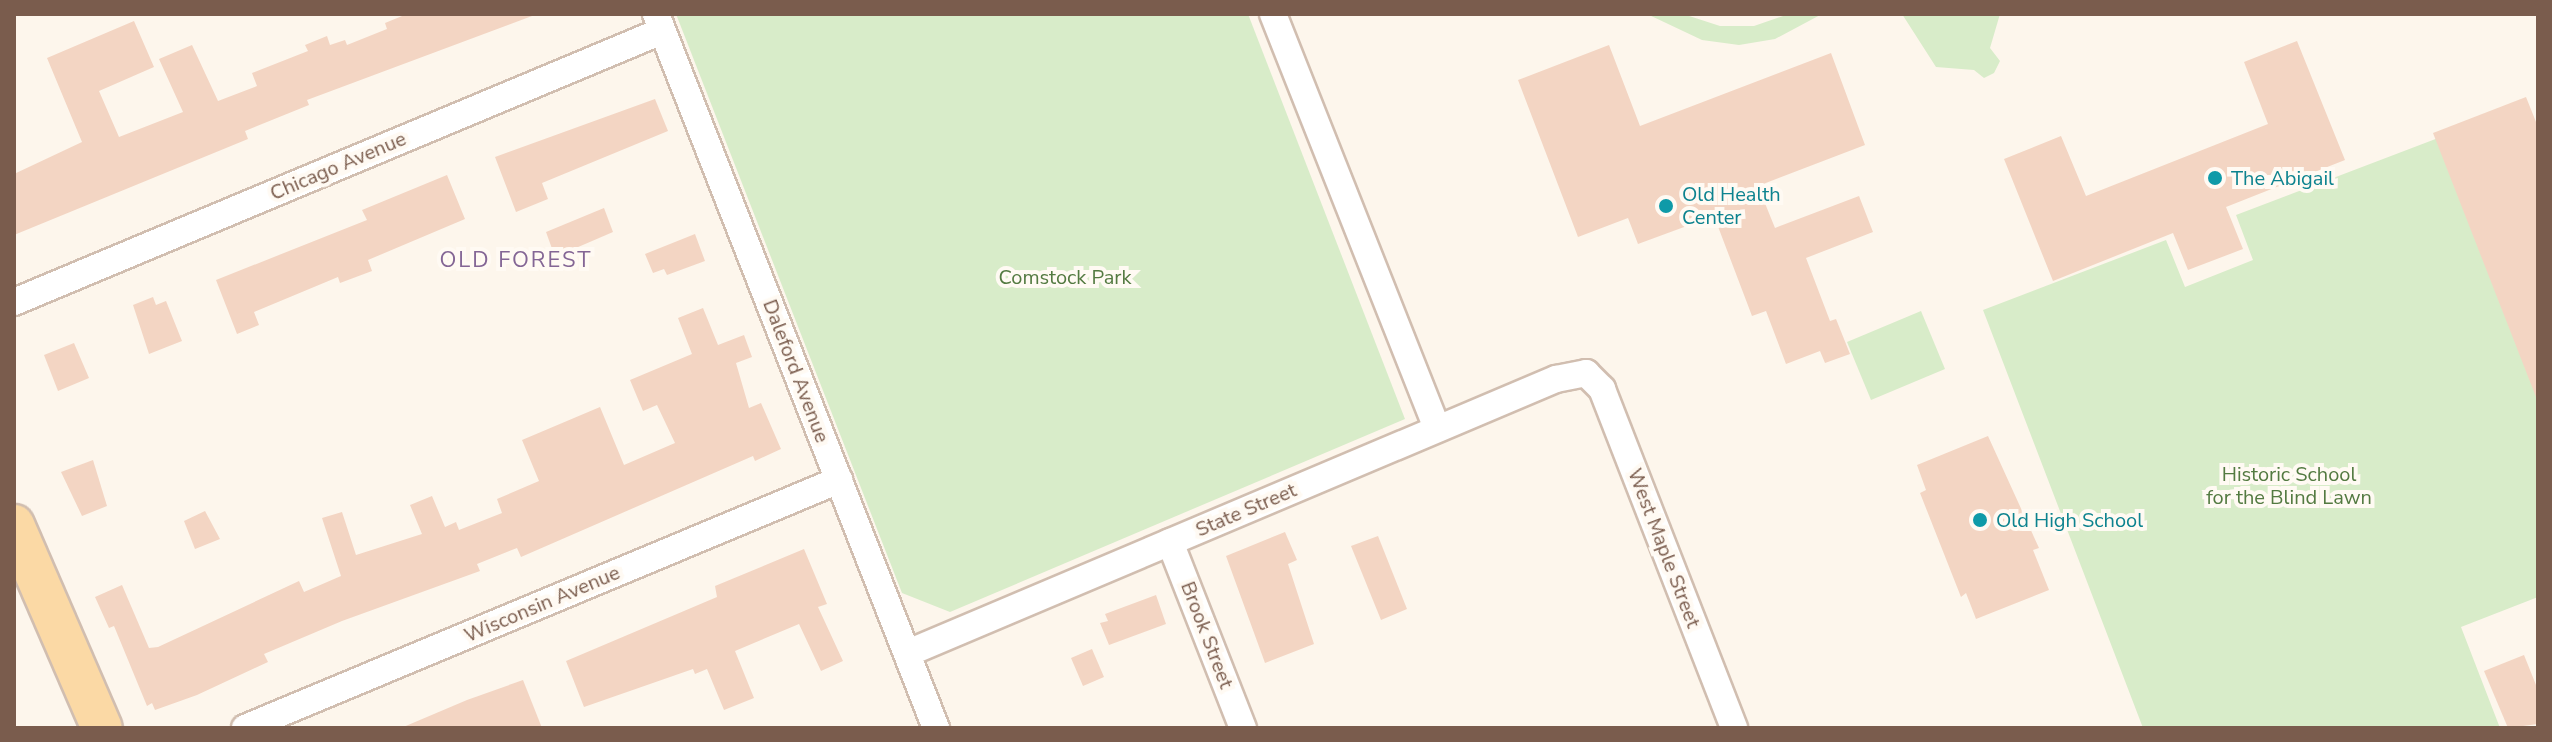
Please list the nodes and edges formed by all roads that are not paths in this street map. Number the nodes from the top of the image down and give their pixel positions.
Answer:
1 (1273, 14) edge
2 (659, 22) edge
3 (14, 302) edge
4 (1586, 373) joint
5 (1437, 429) junction
6 (839, 480) junction
7 (14, 525) edge
8 (1170, 542) junction
9 (908, 653) junction
10 (102, 728) edge
11 (245, 728) edge
12 (936, 728) edge
13 (1243, 728) edge
14 (1734, 728) edge

1 - 5 street
2 - 3 street, Chicago Avenue
2 - 6 street, Daleford Avenue
4 - 5 street, State Street
4 - 14 street, West Maple Street
5 - 8 street, State Street
6 - 9 street, Daleford Avenue
6 - 11 street, Wisconsin Avenue
7 - 10 main road
8 - 9 street, State Street
8 - 13 street, Brook Street
9 - 12 street, Daleford Avenue

